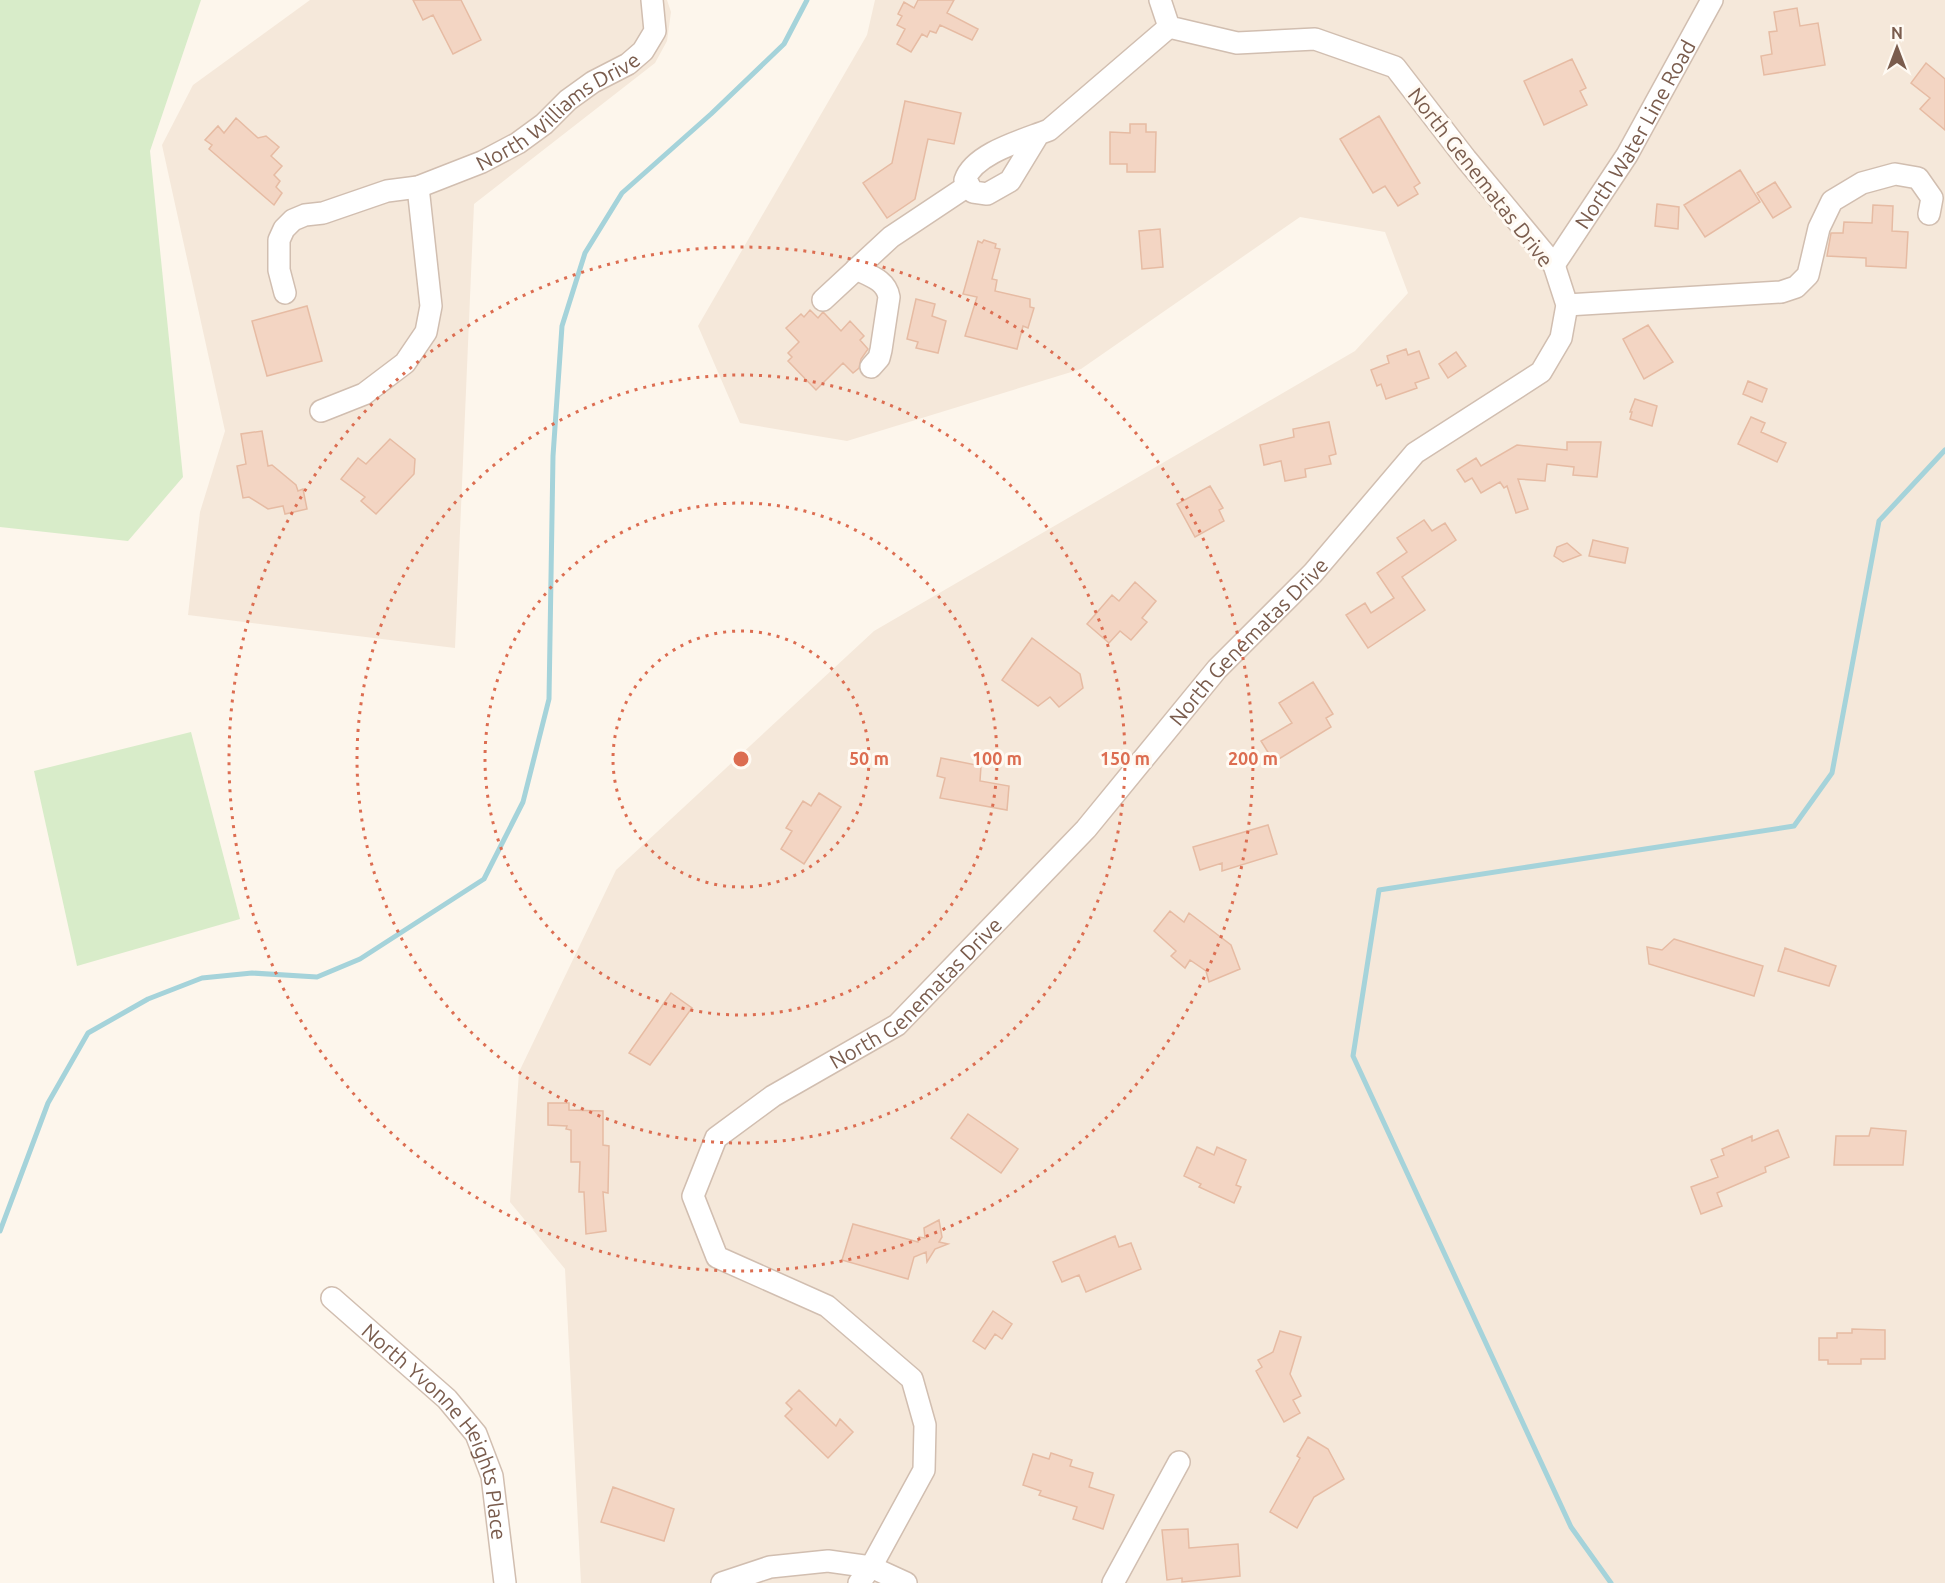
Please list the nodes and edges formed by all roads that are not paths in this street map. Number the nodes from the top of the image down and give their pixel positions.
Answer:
1 (652, 0) edge
2 (1160, 0) edge
3 (1712, 0) edge
4 (1169, 27) junction
5 (1038, 135) junction
6 (969, 185) junction
7 (418, 187) junction
8 (1929, 214) dead end
9 (1554, 265) junction
10 (856, 269) junction
11 (285, 293) dead end
12 (823, 300) dead end
13 (1567, 305) junction
14 (872, 367) dead end
15 (321, 411) dead end
16 (332, 1298) dead end
17 (1179, 1462) dead end
18 (865, 1575) edge
19 (505, 1583) edge
20 (722, 1583) edge
21 (906, 1583) edge
22 (1113, 1583) edge

1 - 7 street, North Williams Drive
2 - 4 street
3 - 9 street, North Water Line Road
4 - 5 street
4 - 9 street, North Genematas Drive
5 - 6 street
5 - 6 street
6 - 10 street
7 - 11 street, North Williams Drive
7 - 15 street
8 - 13 street
9 - 13 street, North Genematas Drive
10 - 12 street
10 - 14 street
13 - 18 street, North Genematas Drive
16 - 19 street, North Yvonne Heights Place
17 - 22 street
18 - 20 street
18 - 21 street

